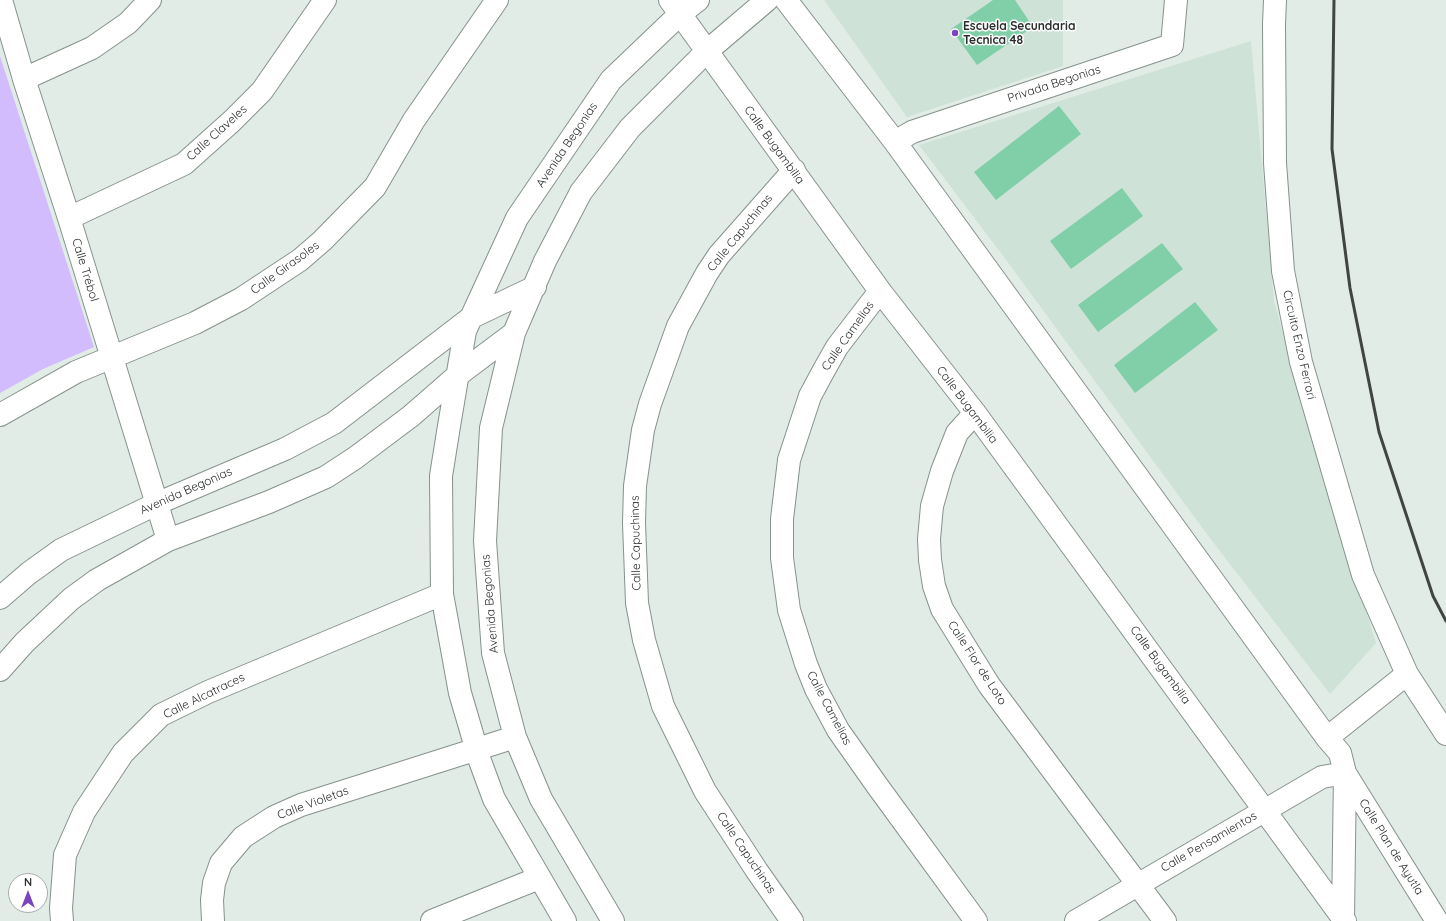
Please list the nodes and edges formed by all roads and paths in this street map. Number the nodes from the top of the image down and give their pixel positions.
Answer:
1 (1, 0) edge
2 (150, 0) edge
3 (325, 0) edge
4 (497, 0) edge
5 (698, 0) edge
6 (767, 0) edge
7 (786, 0) edge
8 (1176, 0) edge
9 (1275, 0) edge
10 (675, 7) edge
11 (706, 52) junction
12 (24, 79) junction
13 (895, 142) junction
14 (794, 170) junction
15 (69, 218) junction
16 (534, 287) junction
17 (880, 291) junction
18 (472, 317) junction
19 (514, 333) junction
20 (111, 358) junction
21 (458, 375) junction
22 (975, 413) junction
23 (0, 415) edge
24 (156, 504) junction
25 (168, 540) junction
26 (442, 594) junction
27 (0, 598) edge
28 (0, 670) edge
29 (1407, 674) junction
30 (1446, 734) edge
31 (515, 737) junction
32 (1327, 738) junction
33 (476, 748) junction
34 (1345, 773) junction
35 (1265, 809) junction
36 (539, 878) junction
37 (1138, 884) junction
38 (1088, 918) edge
39 (1344, 919) edge
40 (62, 921) edge
41 (213, 921) edge
42 (432, 921) edge
43 (565, 921) edge
44 (613, 921) edge
45 (792, 921) edge
46 (976, 921) edge
47 (1165, 921) edge
48 (1437, 921) edge

1 - 12 street, Calle Trébol
2 - 12 street
3 - 15 street, Calle Claveles
4 - 20 street, Calle Girasoles
5 - 10 street, Avenida Begonias
6 - 11 street, Avenida Begonias
7 - 13 street
8 - 13 street, Privada Begonias
9 - 29 street, Circuito Enzo Ferrari
10 - 11 street, Calle Bugambilia
10 - 18 street, Avenida Begonias
11 - 14 street, Calle Bugambilia
11 - 16 street, Avenida Begonias
12 - 15 street, Calle Trébol
13 - 32 street
14 - 17 street, Calle Bugambilia
14 - 45 street, Calle Capuchinas
15 - 20 street, Calle Trébol
16 - 18 street, Avenida Begonias
16 - 19 street, Avenida Begonias
17 - 22 street, Calle Bugambilia
17 - 46 street, Calle Camelias
18 - 21 street, Avenida Begonias
18 - 24 street, Avenida Begonias
19 - 21 street, Avenida Begonias
19 - 31 street, Avenida Begonias
20 - 23 street, Calle Girasoles
20 - 24 street, Calle Trébol
21 - 25 street, Avenida Begonias
21 - 26 street, Avenida Begonias
22 - 35 street, Calle Bugambilia
22 - 37 street, Calle Flor de Loto
24 - 25 street, Calle Trébol
24 - 27 street, Avenida Begonias
25 - 28 street, Avenida Begonias
26 - 33 street, Avenida Begonias
26 - 40 street, Calle Alcatraces
29 - 30 street, Circuito Enzo Ferrari
29 - 32 street
31 - 33 street, Calle Violetas
31 - 44 street, Avenida Begonias
32 - 34 street
33 - 36 street, Avenida Begonias
33 - 41 street, Calle Violetas
34 - 35 street, Calle Pensamientos
34 - 39 street
34 - 48 street, Calle Plan de Ayutla
35 - 37 street, Calle Pensamientos
35 - 39 street, Calle Bugambilia
36 - 42 street
36 - 43 street, Avenida Begonias
37 - 38 street, Calle Pensamientos
37 - 47 street, Calle Flor de Loto

